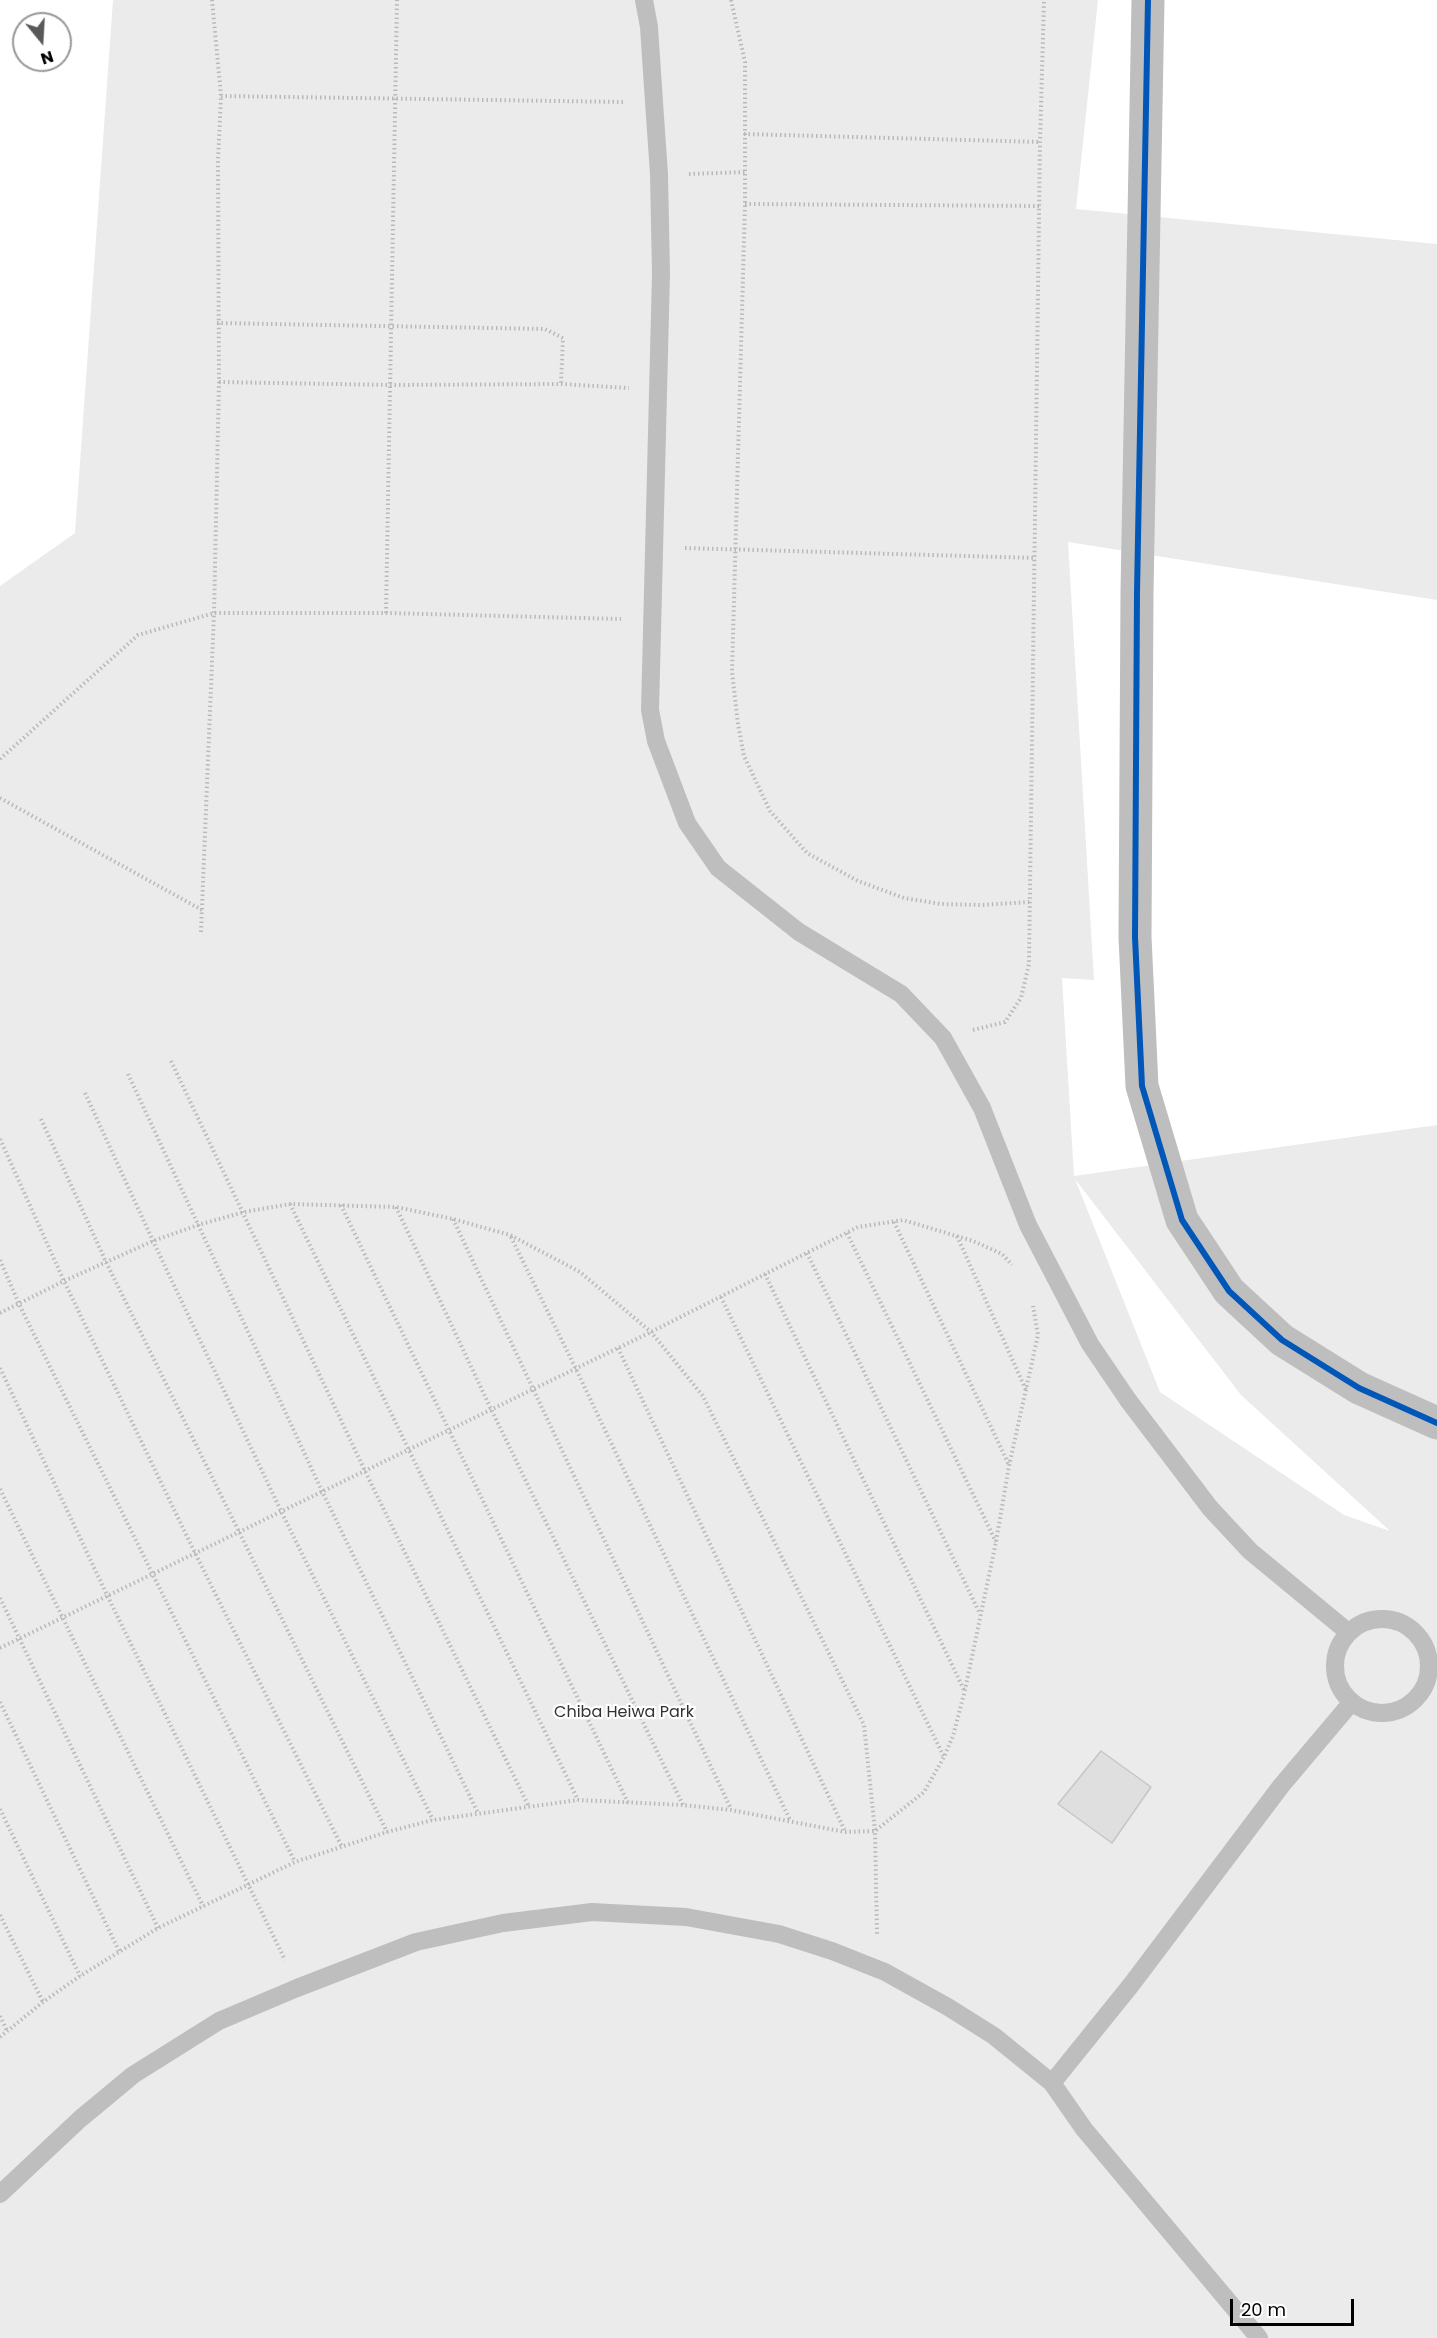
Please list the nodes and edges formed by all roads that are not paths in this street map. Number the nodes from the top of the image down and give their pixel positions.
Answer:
1 (644, 0) edge
2 (1148, 0) edge
3 (1437, 1423) edge
4 (1348, 1632) junction
5 (1432, 1689) edge
6 (1351, 1703) junction
7 (1052, 2083) junction
8 (0, 2194) edge
9 (1259, 2338) edge

1 - 4 lane
2 - 3 street
4 - 5 lane
4 - 6 lane
5 - 6 lane
6 - 7 lane
7 - 8 lane
7 - 9 lane

